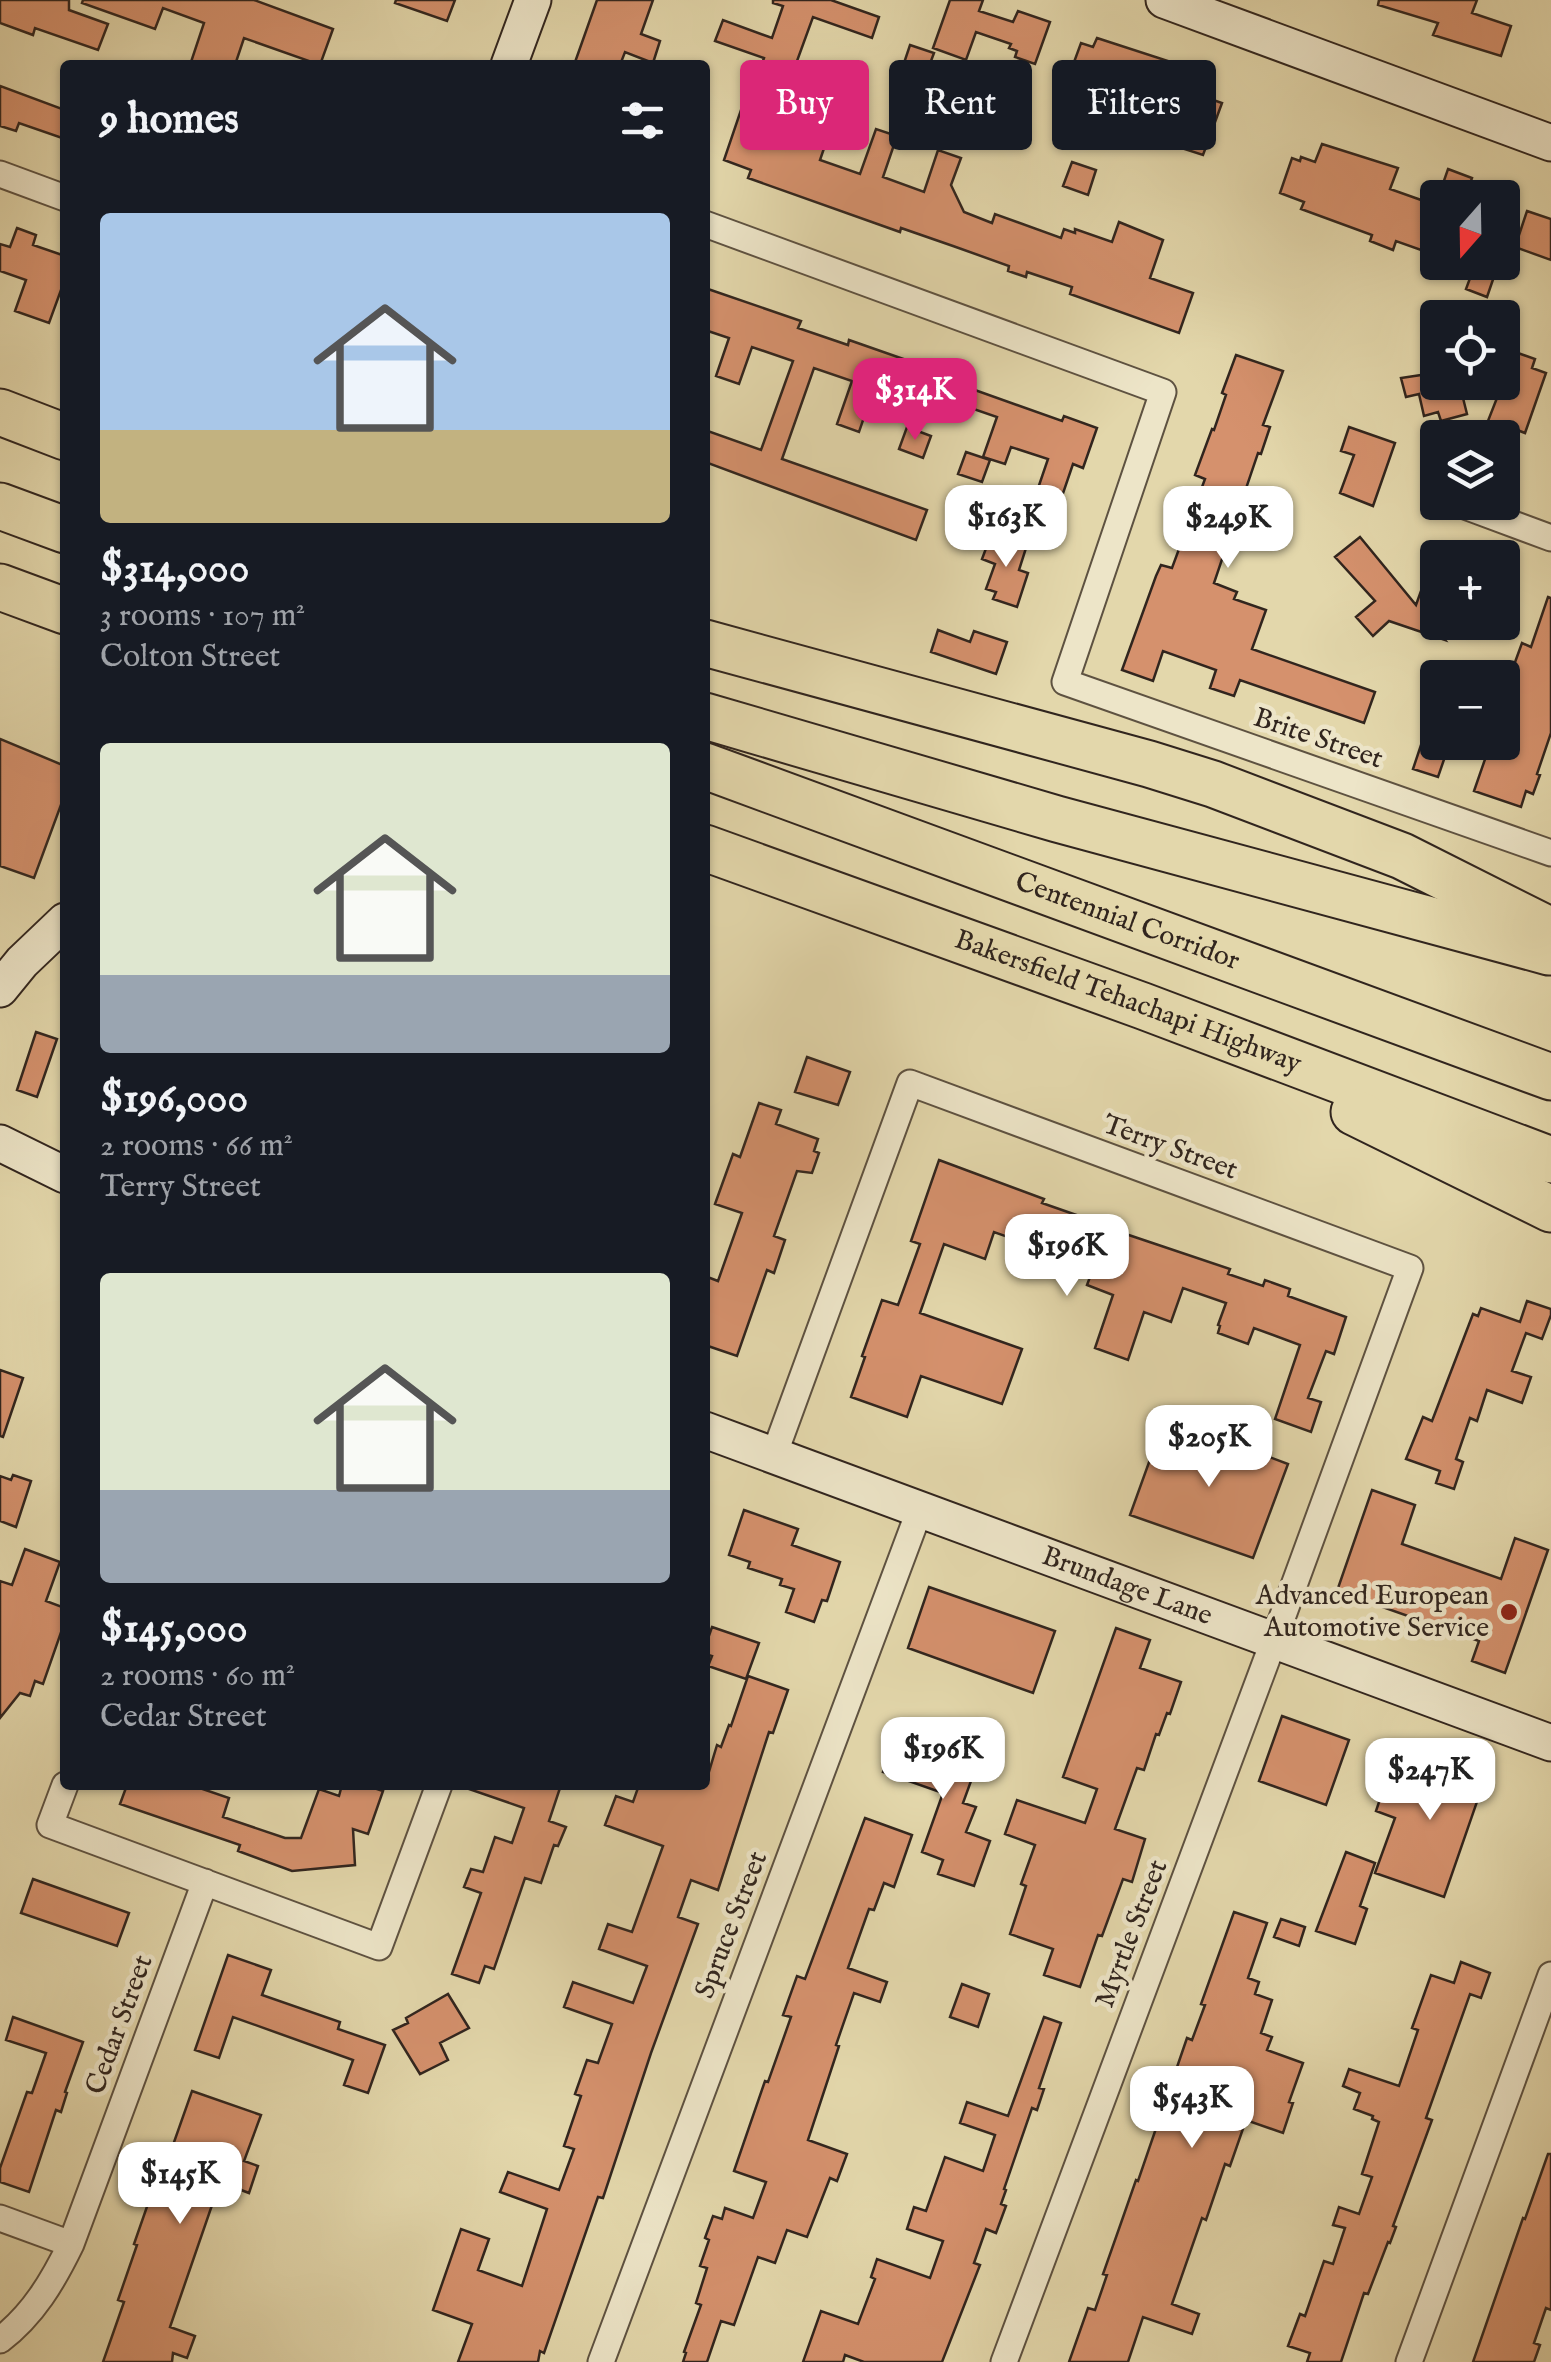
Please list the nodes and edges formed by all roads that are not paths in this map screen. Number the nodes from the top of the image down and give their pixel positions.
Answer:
1 (533, 0) edge
2 (1164, 0) edge
3 (512, 60) edge
4 (1551, 144) edge
5 (0, 174) edge
6 (60, 196) edge
7 (710, 226) edge
8 (0, 412) edge
9 (60, 435) edge
10 (0, 478) edge
11 (60, 499) edge
12 (0, 506) edge
13 (1501, 520) edge
14 (60, 528) edge
15 (1551, 538) edge
16 (0, 587) edge
17 (60, 609) edge
18 (710, 644) edge
19 (710, 717) edge
20 (710, 768) edge
21 (710, 850) edge
22 (1551, 852) edge
23 (60, 925) edge
24 (1551, 931) edge
25 (1551, 952) edge
26 (0, 988) edge
27 (1142, 1006) junction
28 (1551, 1077) edge
29 (0, 1143) edge
30 (1551, 1160) edge
31 (60, 1173) edge
32 (1551, 1210) edge
33 (1410, 1268) joint
34 (710, 1432) edge
35 (774, 1455) junction
36 (920, 1509) junction
37 (1274, 1640) junction
38 (1551, 1742) edge
39 (63, 1790) edge
40 (437, 1790) edge
41 (205, 1882) junction
42 (1551, 1975) edge
43 (0, 2218) edge
44 (71, 2244) junction
45 (0, 2340) edge
46 (600, 2362) edge
47 (1004, 2362) edge
48 (1408, 2362) edge

1 - 3 main road
2 - 4 main road
5 - 6 street
7 - 22 street, Brite Street
8 - 9 highway
10 - 11 highway
12 - 14 highway
13 - 15 street
16 - 17 highway
18 - 24 highway
19 - 25 highway
20 - 28 highway, Centennial Corridor
21 - 27 highway, Bakersfield Tehachapi Highway
23 - 26 main road
27 - 30 highway, Bakersfield Tehachapi Highway
27 - 32 highway
29 - 31 main road
33 - 35 street, Terry Street
33 - 37 street, Myrtle Street
34 - 35 main road, Brundage Lane
35 - 36 main road, Brundage Lane
36 - 37 main road, Brundage Lane
36 - 46 street, Spruce Street
37 - 38 main road, Brundage Lane
37 - 47 street, Myrtle Street
39 - 41 street
40 - 41 street
41 - 44 street, Cedar Street
42 - 48 street
43 - 44 street
44 - 45 street, Cedar Street

